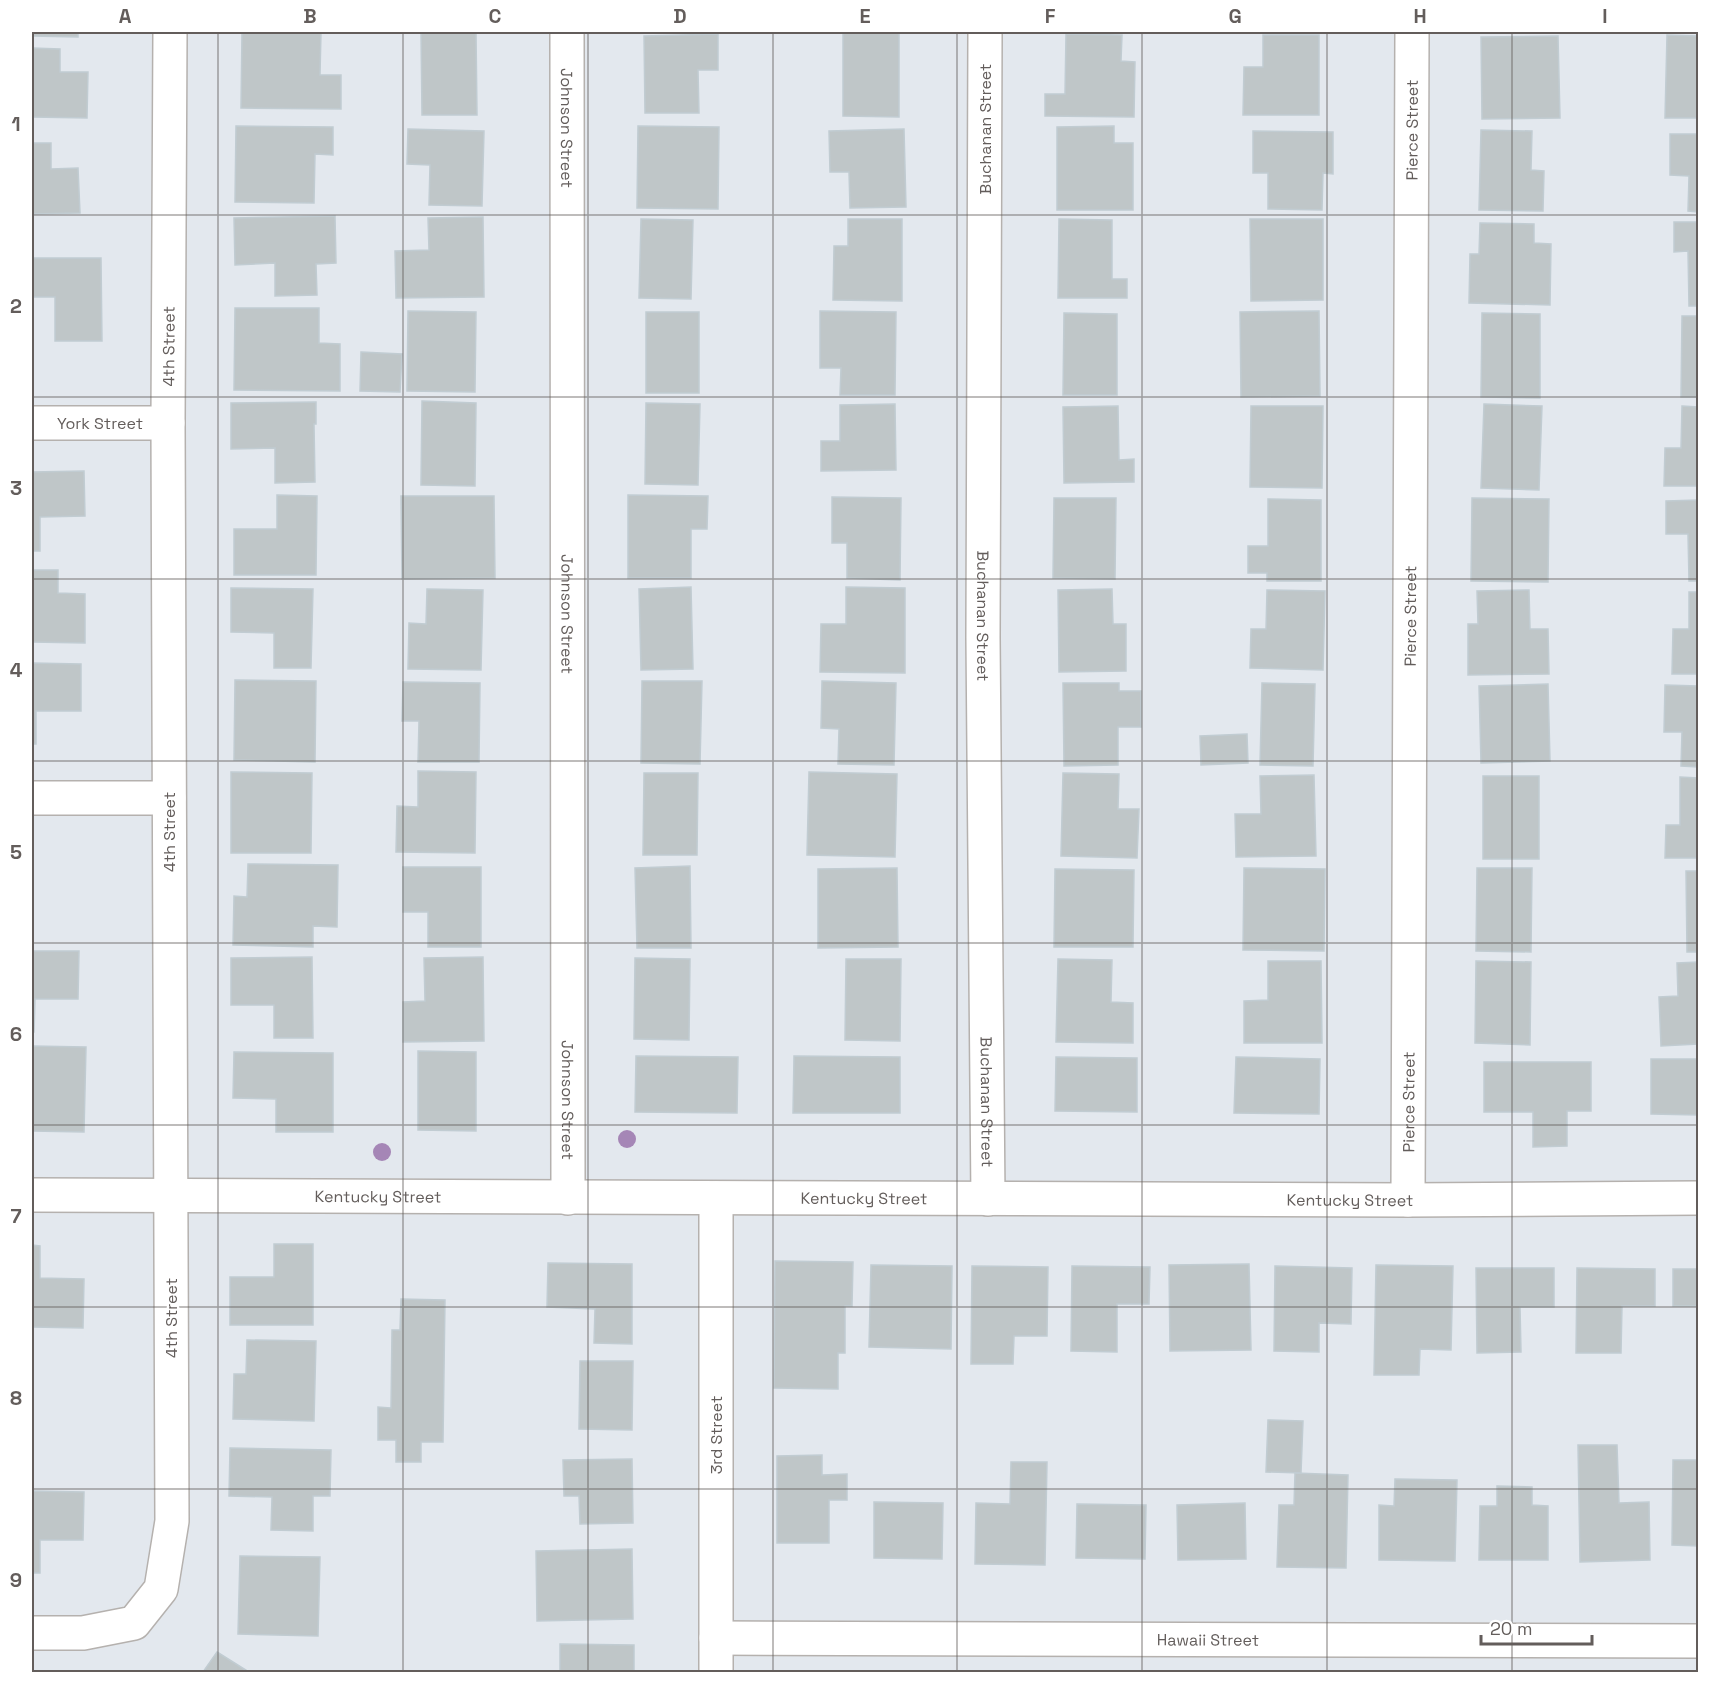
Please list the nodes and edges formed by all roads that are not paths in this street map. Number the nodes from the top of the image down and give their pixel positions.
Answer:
1 (170, 32) edge
2 (567, 32) edge
3 (985, 32) edge
4 (1412, 32) edge
5 (32, 423) edge
6 (168, 423) junction
7 (32, 798) edge
8 (169, 798) junction
9 (32, 1195) edge
10 (171, 1197) junction
11 (568, 1198) junction
12 (716, 1198) junction
13 (1698, 1198) edge
14 (988, 1199) junction
15 (1408, 1200) junction
16 (32, 1633) edge
17 (716, 1638) junction
18 (1698, 1641) edge
19 (716, 1672) edge

1 - 6 street, 4th Street
2 - 11 street, Johnson Street
3 - 14 street, Buchanan Street
4 - 15 street, Pierce Street
5 - 6 street, York Street
6 - 8 street, 4th Street
7 - 8 street
8 - 10 street, 4th Street
9 - 10 street, Kentucky Street
10 - 11 street, Kentucky Street
10 - 16 street, 4th Street
11 - 12 street, Kentucky Street
12 - 14 street, Kentucky Street
12 - 17 street, 3rd Street
13 - 15 street, Kentucky Street
14 - 15 street, Kentucky Street
17 - 18 street, Hawaii Street
17 - 19 street, 3rd Street

